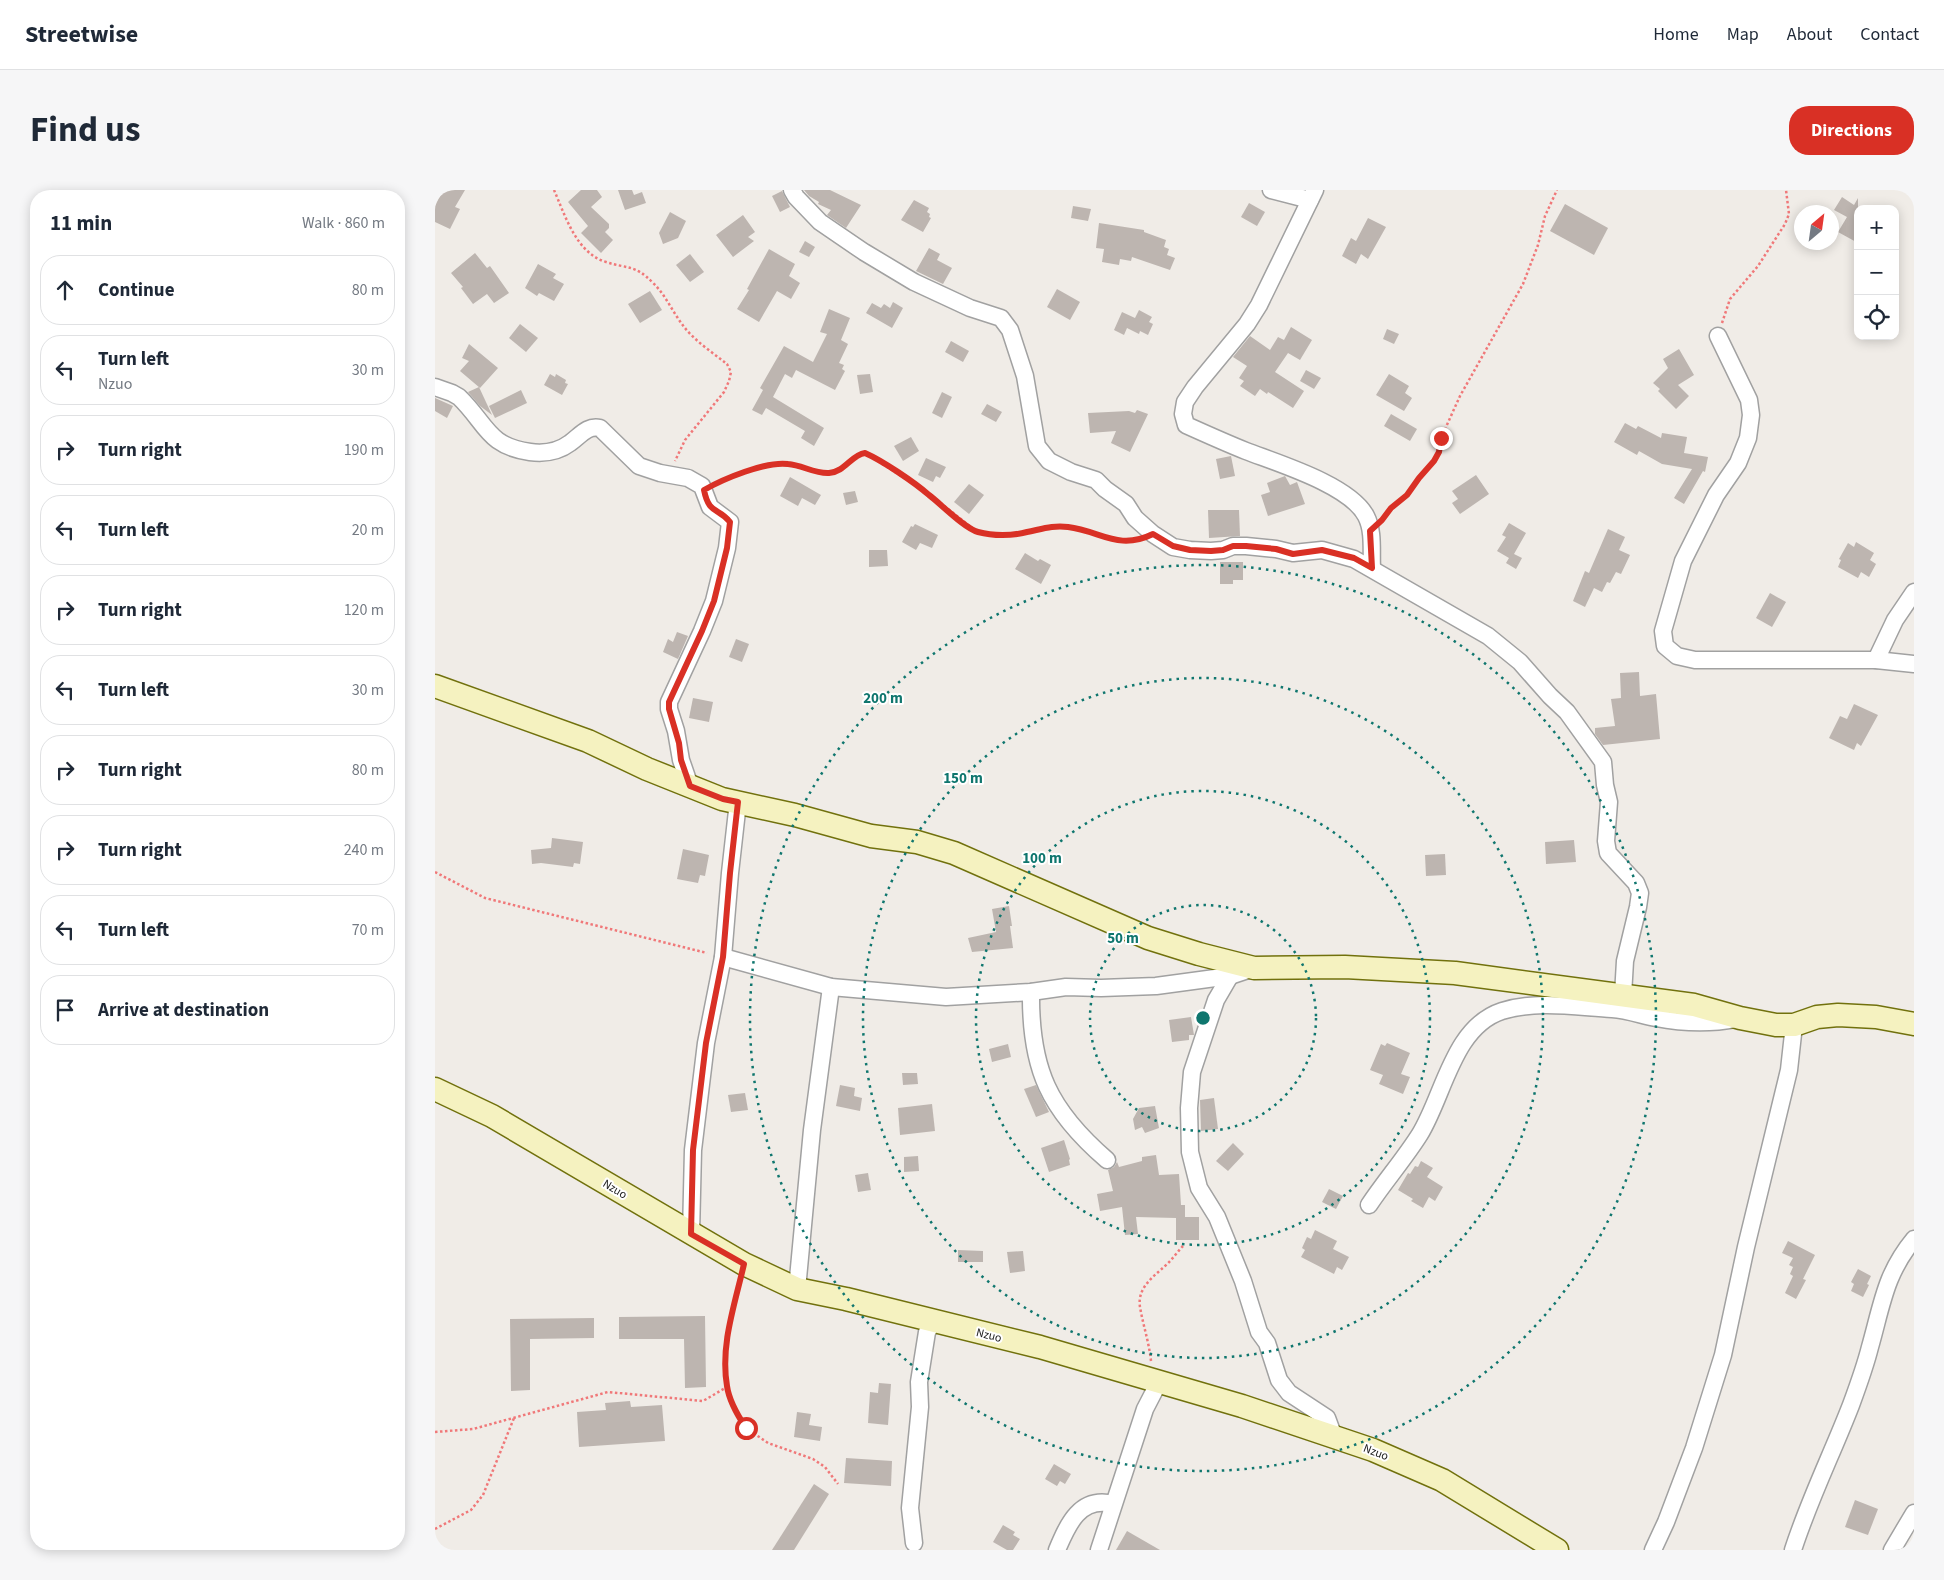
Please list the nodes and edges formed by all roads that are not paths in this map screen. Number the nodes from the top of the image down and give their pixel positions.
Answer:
1 (792, 190) edge
2 (1271, 190) edge
3 (1312, 195) edge
4 (1718, 336) road end
5 (435, 388) edge
6 (1372, 568) junction
7 (1914, 592) edge
8 (1876, 660) junction
9 (1914, 664) edge
10 (435, 686) edge
11 (690, 786) junction
12 (738, 802) junction
13 (723, 957) junction
14 (1254, 968) junction
15 (1230, 976) junction
16 (831, 987) junction
17 (1031, 992) junction
18 (1623, 995) junction
19 (1740, 1018) junction
20 (1914, 1024) edge
21 (1795, 1025) junction
22 (435, 1089) edge
23 (1107, 1160) dead end
24 (1369, 1204) dead end
25 (691, 1234) junction
26 (1914, 1239) edge
27 (797, 1289) junction
28 (934, 1321) junction
29 (1156, 1381) junction
30 (1334, 1437) junction
31 (1113, 1504) junction
32 (1914, 1513) edge
33 (914, 1543) dead end
34 (1057, 1550) edge
35 (1099, 1550) edge
36 (1557, 1550) edge
37 (1653, 1550) edge
38 (1793, 1550) edge
39 (1892, 1550) edge

1 - 6 street
2 - 3 street
3 - 6 street
4 - 8 street
5 - 11 street
6 - 18 street
7 - 8 street
8 - 9 street
10 - 11 street
11 - 12 street
12 - 13 street
12 - 14 street
13 - 16 street
13 - 25 street
14 - 15 street
14 - 18 street
15 - 17 street
15 - 30 street
16 - 17 street
16 - 27 street
17 - 23 street
18 - 19 street
19 - 21 street
19 - 24 street
20 - 21 street
21 - 37 street
22 - 25 street, Nzuo
25 - 27 street, Nzuo
26 - 38 street
27 - 28 street, Nzuo
28 - 29 street, Nzuo
28 - 33 street
29 - 30 street, Nzuo
29 - 31 street
30 - 36 street, Nzuo
31 - 34 street
31 - 35 street
32 - 39 street

